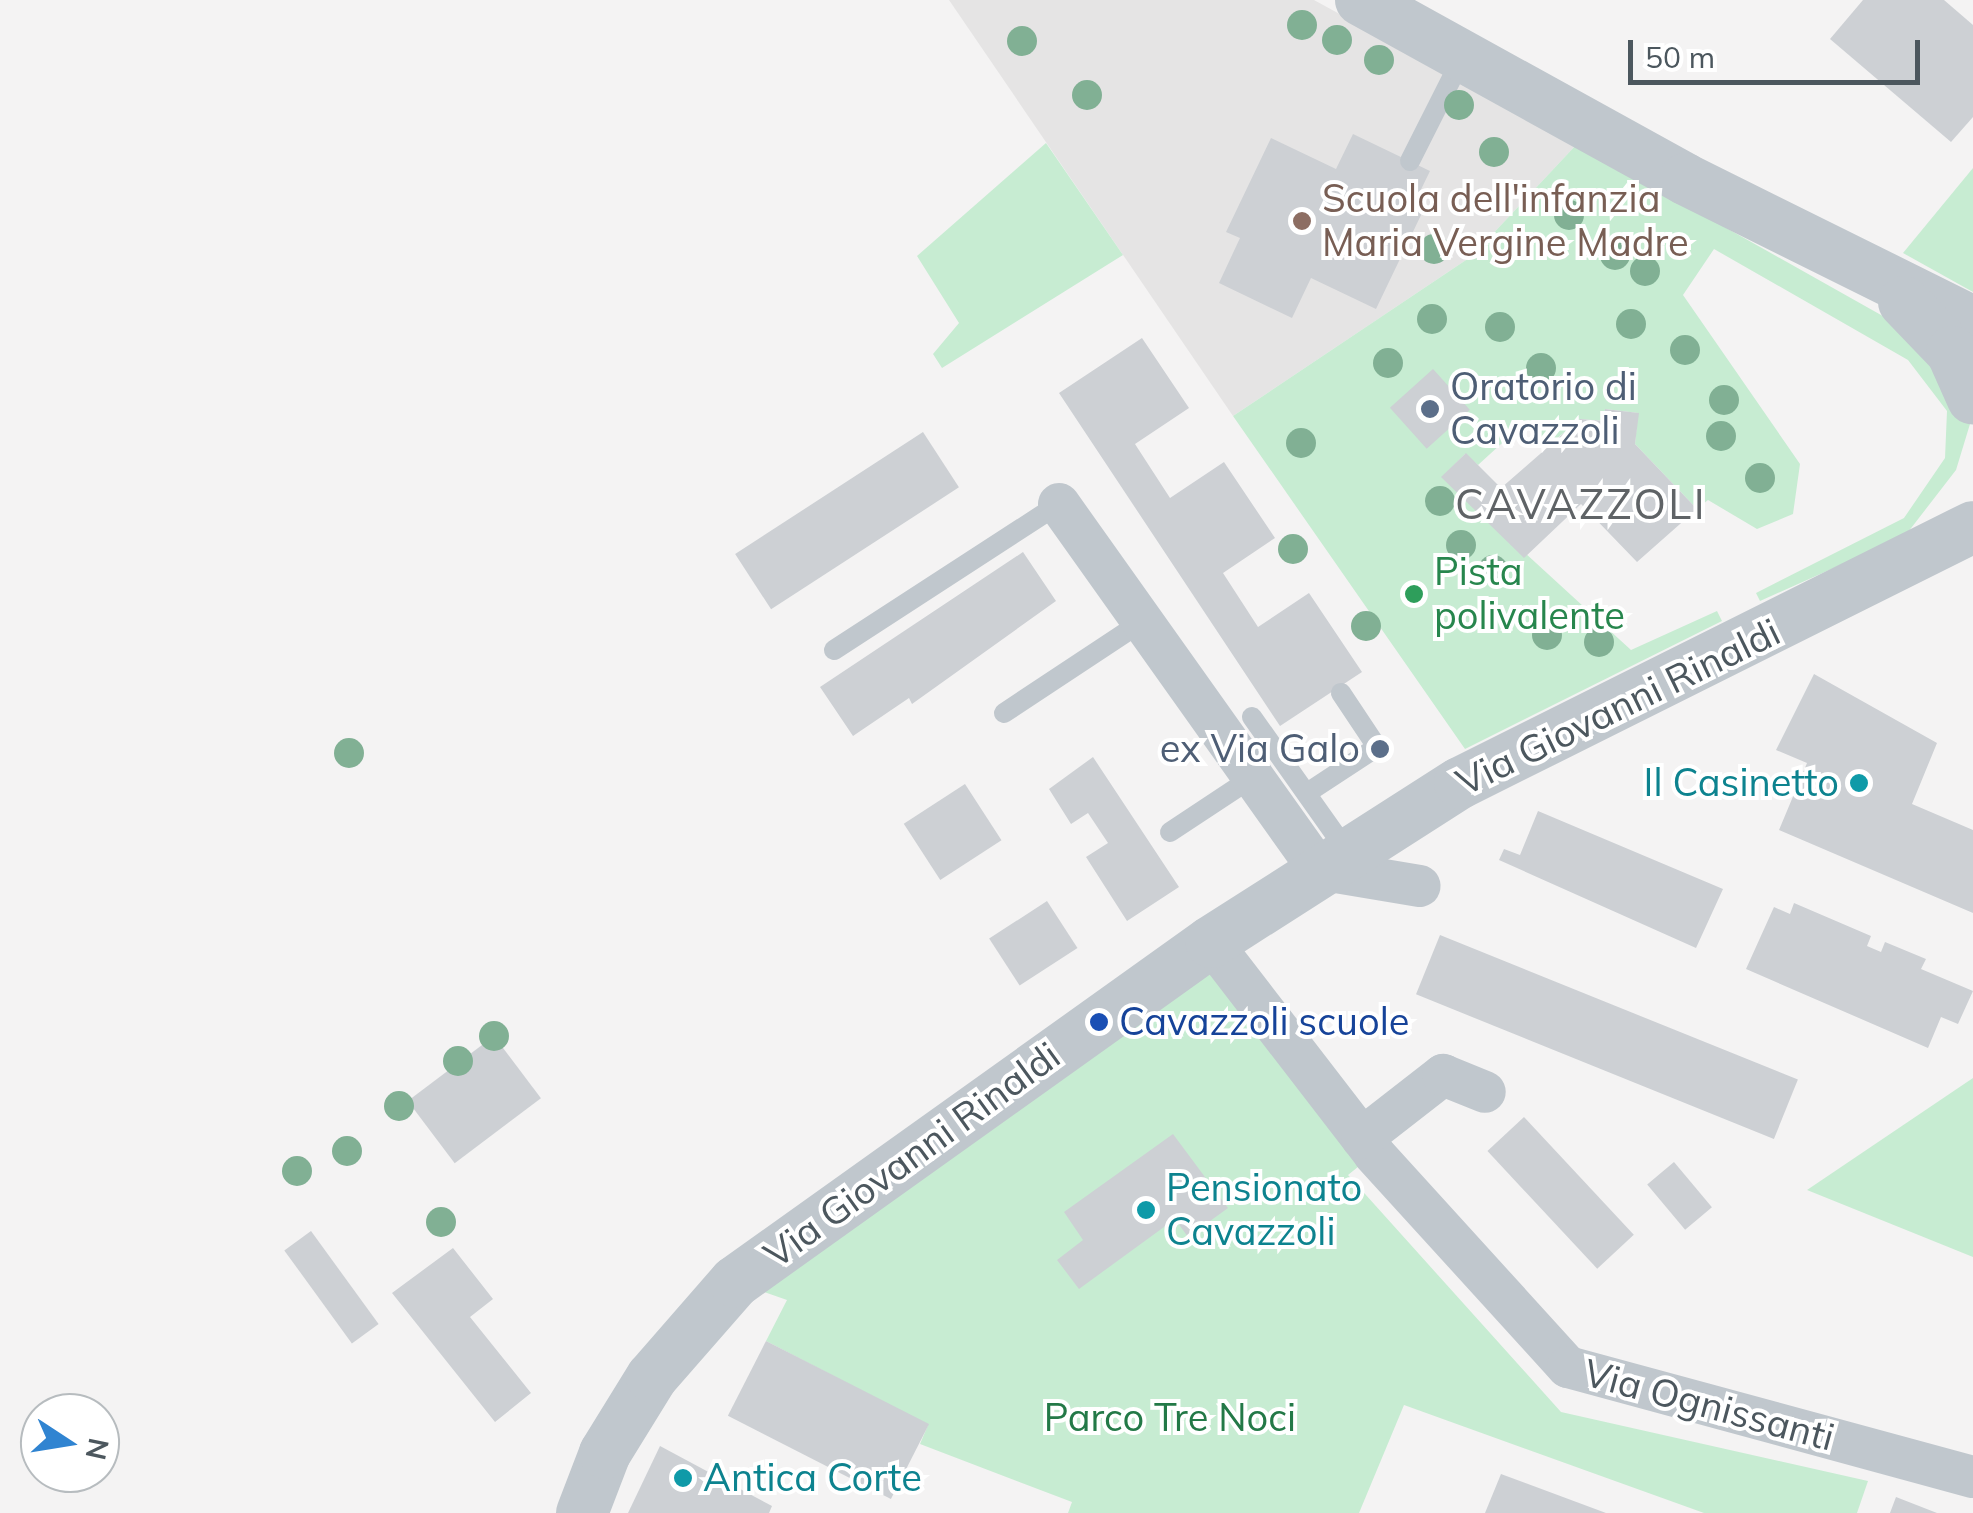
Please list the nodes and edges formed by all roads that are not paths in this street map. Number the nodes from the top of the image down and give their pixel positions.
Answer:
1 (1361, 0) edge
2 (1463, 57) junction
3 (1410, 161) dead end
4 (1881, 280) junction
5 (1973, 322) edge
6 (1973, 399) edge
7 (1973, 487) edge
8 (1059, 504) joint
9 (1973, 527) edge
10 (1922, 555) junction
11 (1143, 622) junction
12 (834, 650) dead end
13 (1341, 693) dead end
14 (1004, 713) dead end
15 (1252, 717) dead end
16 (1253, 777) junction
17 (1307, 794) junction
18 (1170, 832) dead end
19 (1333, 860) junction
20 (1420, 886) dead end
21 (1211, 942) junction
22 (1485, 1092) dead end
23 (1362, 1138) junction
24 (1973, 1477) edge
25 (582, 1513) edge

1 - 2 street
2 - 3 lane
2 - 4 street
4 - 5 street
4 - 6 street
7 - 10 street, Via Giovanni Rinaldi
8 - 11 street
8 - 12 lane
9 - 10 street, Via Giovanni Rinaldi
10 - 19 street, Via Giovanni Rinaldi
11 - 14 lane
11 - 16 street
13 - 17 lane
15 - 17 lane
16 - 18 lane
16 - 19 street
17 - 19 lane
19 - 20 street
19 - 21 street, Via Giovanni Rinaldi
21 - 23 street, Via Ognissanti
21 - 25 street, Via Giovanni Rinaldi
22 - 23 street
23 - 24 street, Via Ognissanti

